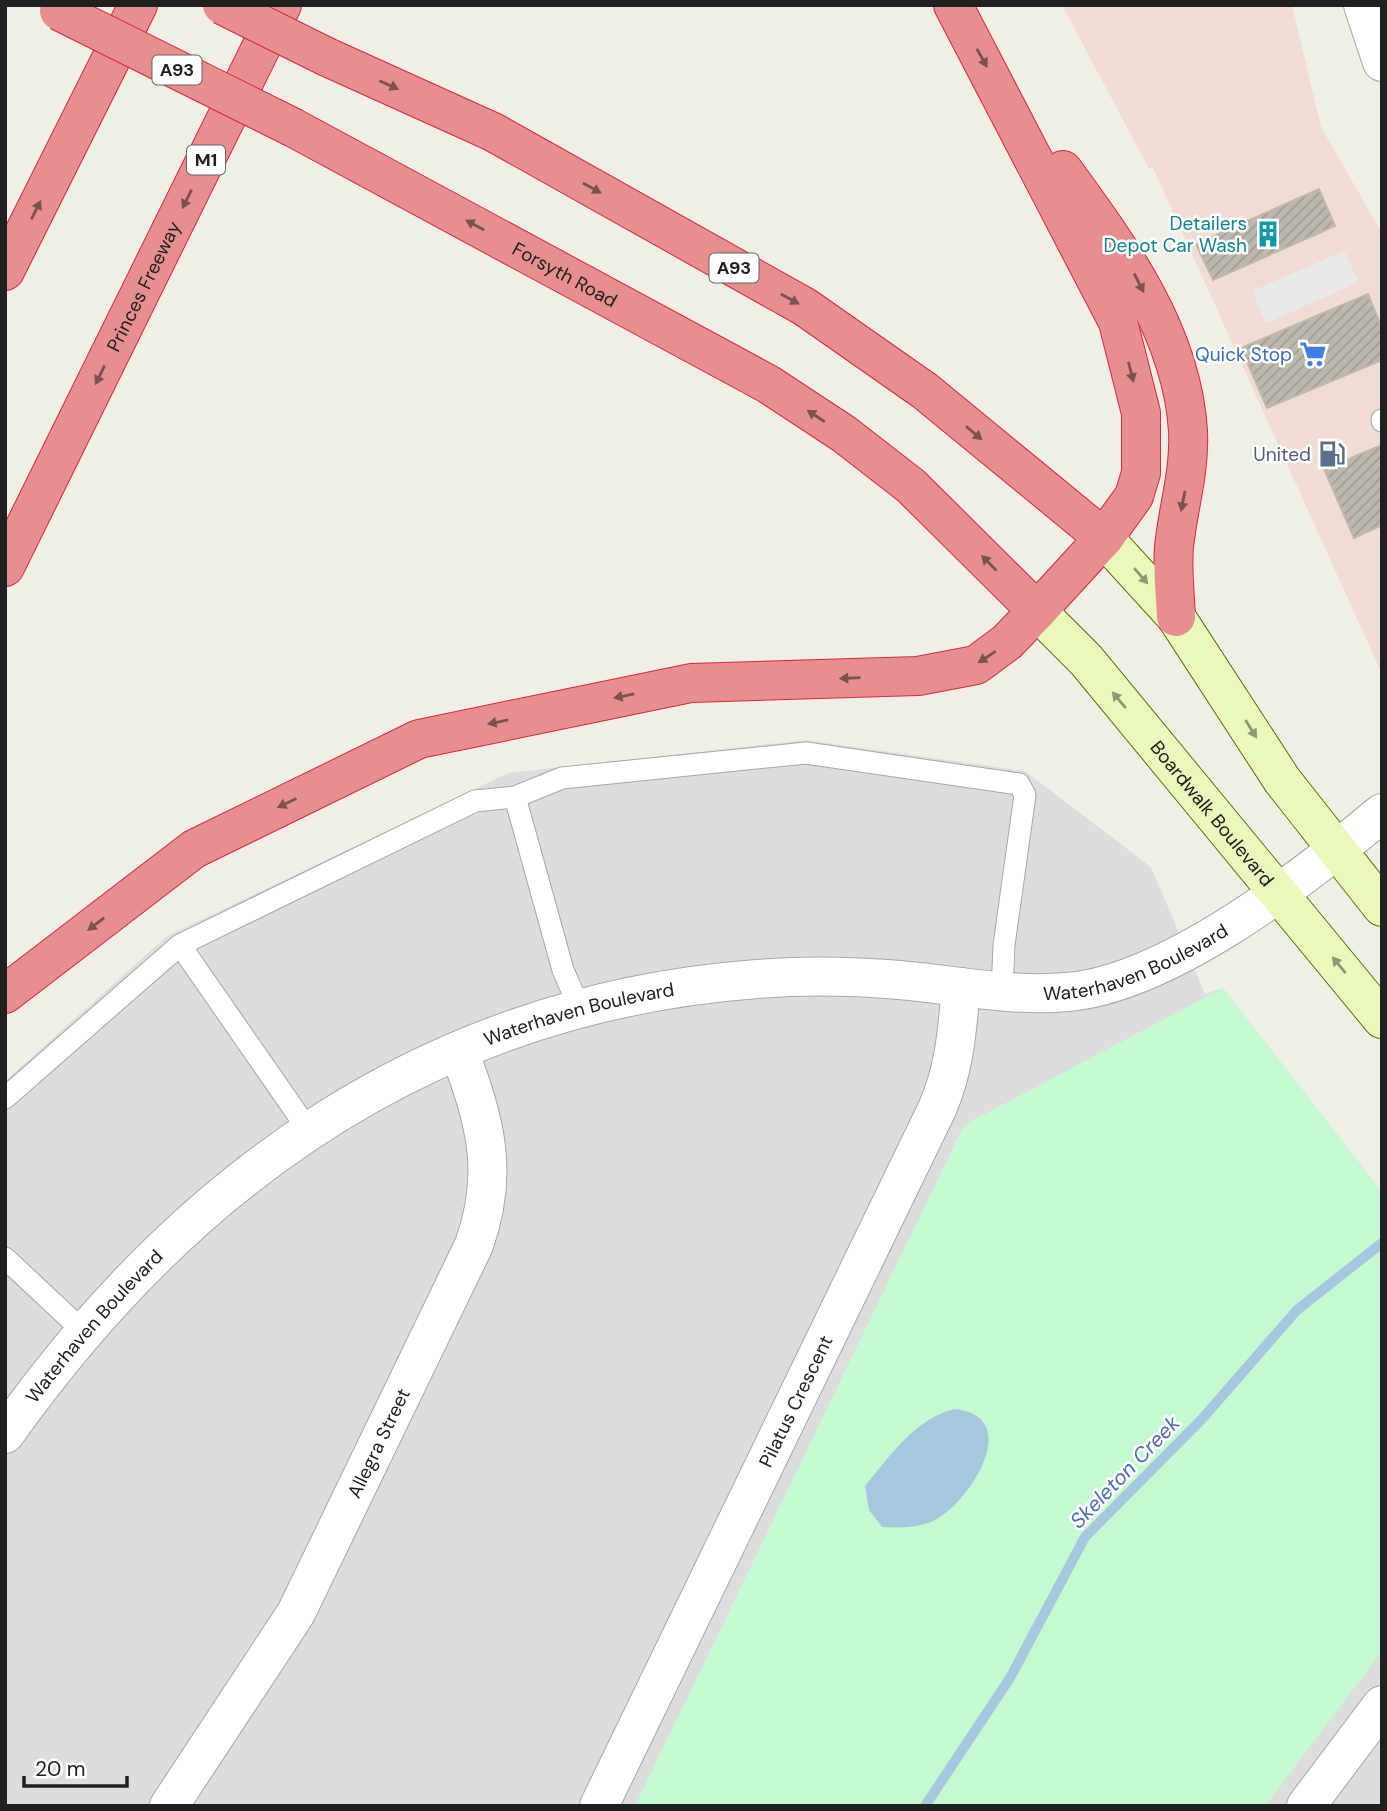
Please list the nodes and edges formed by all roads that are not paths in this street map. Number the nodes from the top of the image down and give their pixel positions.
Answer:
1 (138, 5) edge
2 (222, 5) edge
3 (282, 5) edge
4 (953, 5) edge
5 (1363, 5) edge
6 (53, 8) edge
7 (1382, 62) edge
8 (1011, 111) junction
9 (5, 271) edge
10 (1104, 538) junction
11 (5, 567) edge
12 (1037, 611) junction
13 (1176, 617) junction
14 (515, 797) junction
15 (1382, 813) edge
16 (1338, 850) junction
17 (1278, 894) junction
18 (1382, 907) edge
19 (180, 945) junction
20 (961, 987) junction
21 (1002, 990) junction
22 (5, 994) edge
23 (580, 1009) junction
24 (1382, 1019) edge
25 (459, 1051) junction
26 (5, 1098) edge
27 (309, 1131) junction
28 (5, 1258) edge
29 (83, 1331) junction
30 (5, 1433) edge
31 (1382, 1705) edge
32 (1308, 1805) edge
33 (169, 1806) edge
34 (599, 1806) edge

9 -> 1 highway
2 -> 10 highway, A93, bridge
3 -> 11 highway, Princes Freeway / M1
4 -> 8 highway
5 - 7 street
12 -> 6 highway, Forsyth Road / A93, bridge
8 -> 10 highway
8 -> 13 highway
10 - 12 highway
10 -> 13 main road
17 -> 12 main road, Boardwalk Boulevard
12 -> 22 highway
13 -> 16 main road
14 - 19 lane
14 - 21 lane
14 - 23 lane
15 - 16 street, Waterhaven Boulevard
16 - 17 street, Waterhaven Boulevard
16 - 18 main road
17 - 21 street, Waterhaven Boulevard
24 -> 17 main road, Boardwalk Boulevard
19 - 26 lane
19 - 27 lane
20 - 21 street, Waterhaven Boulevard
20 - 23 street, Waterhaven Boulevard
20 - 34 street, Pilatus Crescent
23 - 25 street, Waterhaven Boulevard
25 - 27 street, Waterhaven Boulevard
25 - 33 street, Allegra Street
27 - 29 street, Waterhaven Boulevard
28 - 29 lane
29 - 30 street, Waterhaven Boulevard
31 - 32 street

